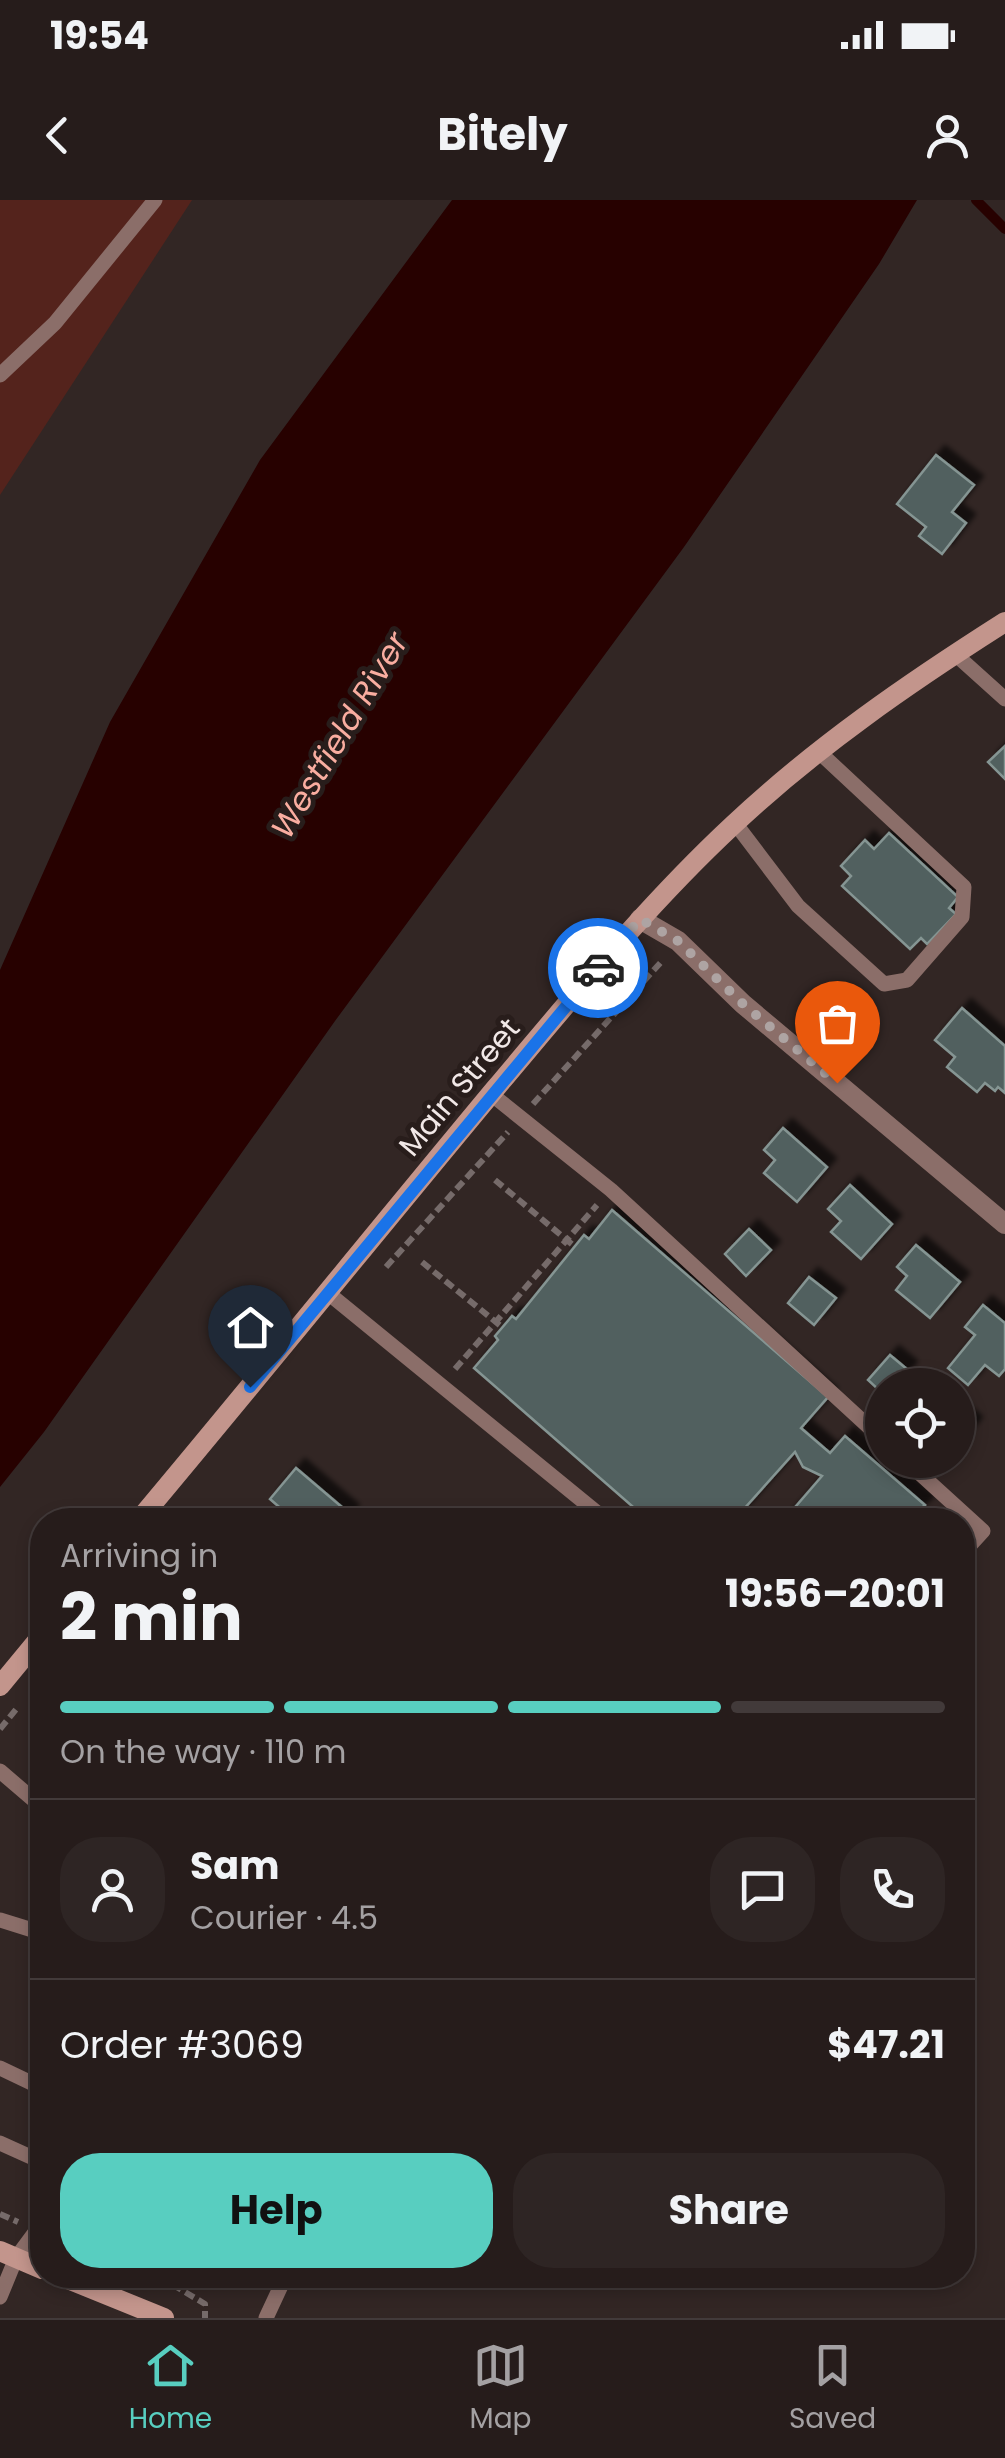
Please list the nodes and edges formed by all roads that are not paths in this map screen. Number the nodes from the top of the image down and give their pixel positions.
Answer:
1 (155, 200) edge
2 (0, 376) edge
3 (1005, 622) edge
4 (956, 654) junction
5 (1005, 699) edge
6 (818, 752) junction
7 (735, 823) junction
8 (640, 919) junction
9 (491, 1094) junction
10 (1005, 1224) edge
11 (328, 1293) junction
12 (865, 1424) edge
13 (925, 1478) edge
14 (149, 1508) edge
15 (591, 1508) edge
16 (957, 1508) edge
17 (30, 1650) edge
18 (0, 1686) edge
19 (0, 1772) edge
20 (30, 1797) edge
21 (0, 1920) edge
22 (30, 1928) edge
23 (0, 2068) edge
24 (30, 2082) edge
25 (0, 2144) edge
26 (30, 2153) edge
27 (30, 2234) edge
28 (8, 2255) edge
29 (90, 2288) edge
30 (280, 2288) edge
31 (0, 2297) edge
32 (164, 2318) edge
33 (266, 2318) edge

1 - 2 lane
3 - 4 main road, Main Street
4 - 5 lane
4 - 6 main road, Main Street
6 - 7 main road, Main Street
6 - 7 lane
7 - 8 main road, Main Street
8 - 9 main road, Main Street
8 - 10 street
9 - 11 main road, Main Street
9 - 12 lane
11 - 14 main road, Main Street
11 - 15 lane
13 - 16 lane
17 - 18 main road
19 - 20 lane
21 - 22 lane
23 - 24 lane
25 - 26 lane
27 - 28 lane
28 - 31 lane
29 - 32 main road
30 - 33 lane

